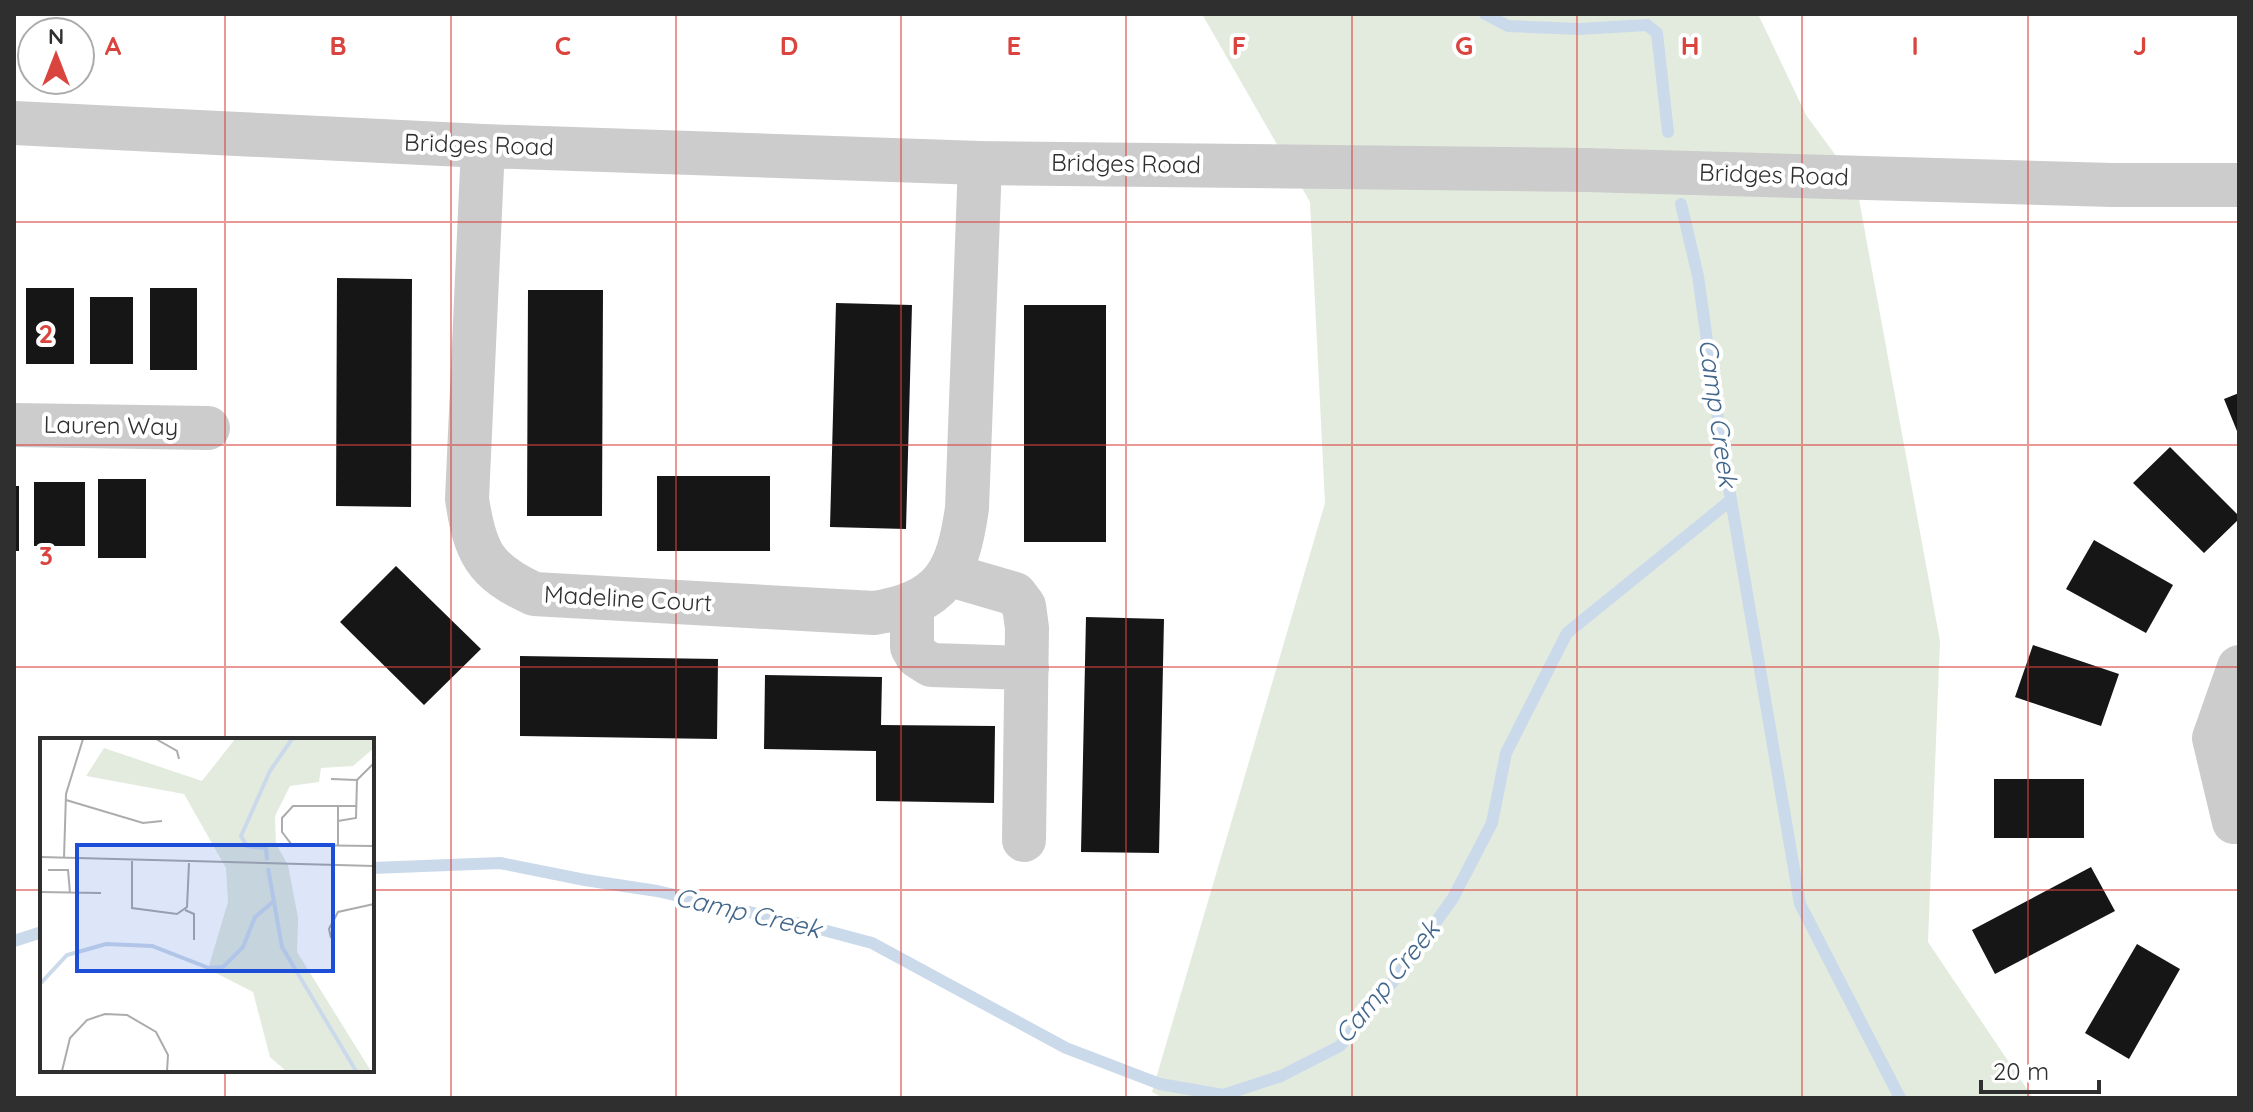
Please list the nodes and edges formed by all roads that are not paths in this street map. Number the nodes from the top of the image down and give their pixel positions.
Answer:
1 (14, 123) edge
2 (483, 146) junction
3 (980, 163) junction
4 (2239, 185) edge
5 (14, 425) edge
6 (208, 428) dead end
7 (950, 575) junction
8 (912, 604) junction
9 (2239, 667) edge
10 (1027, 668) junction
11 (2234, 822) dead end
12 (1024, 840) dead end

1 - 2 street, Bridges Road
2 - 3 street, Bridges Road
2 - 8 street, Madeline Court
3 - 4 street, Bridges Road
3 - 7 street
5 - 6 street, Lauren Way
7 - 8 street, Madeline Court
7 - 10 street
8 - 10 street
9 - 11 street
10 - 12 street

